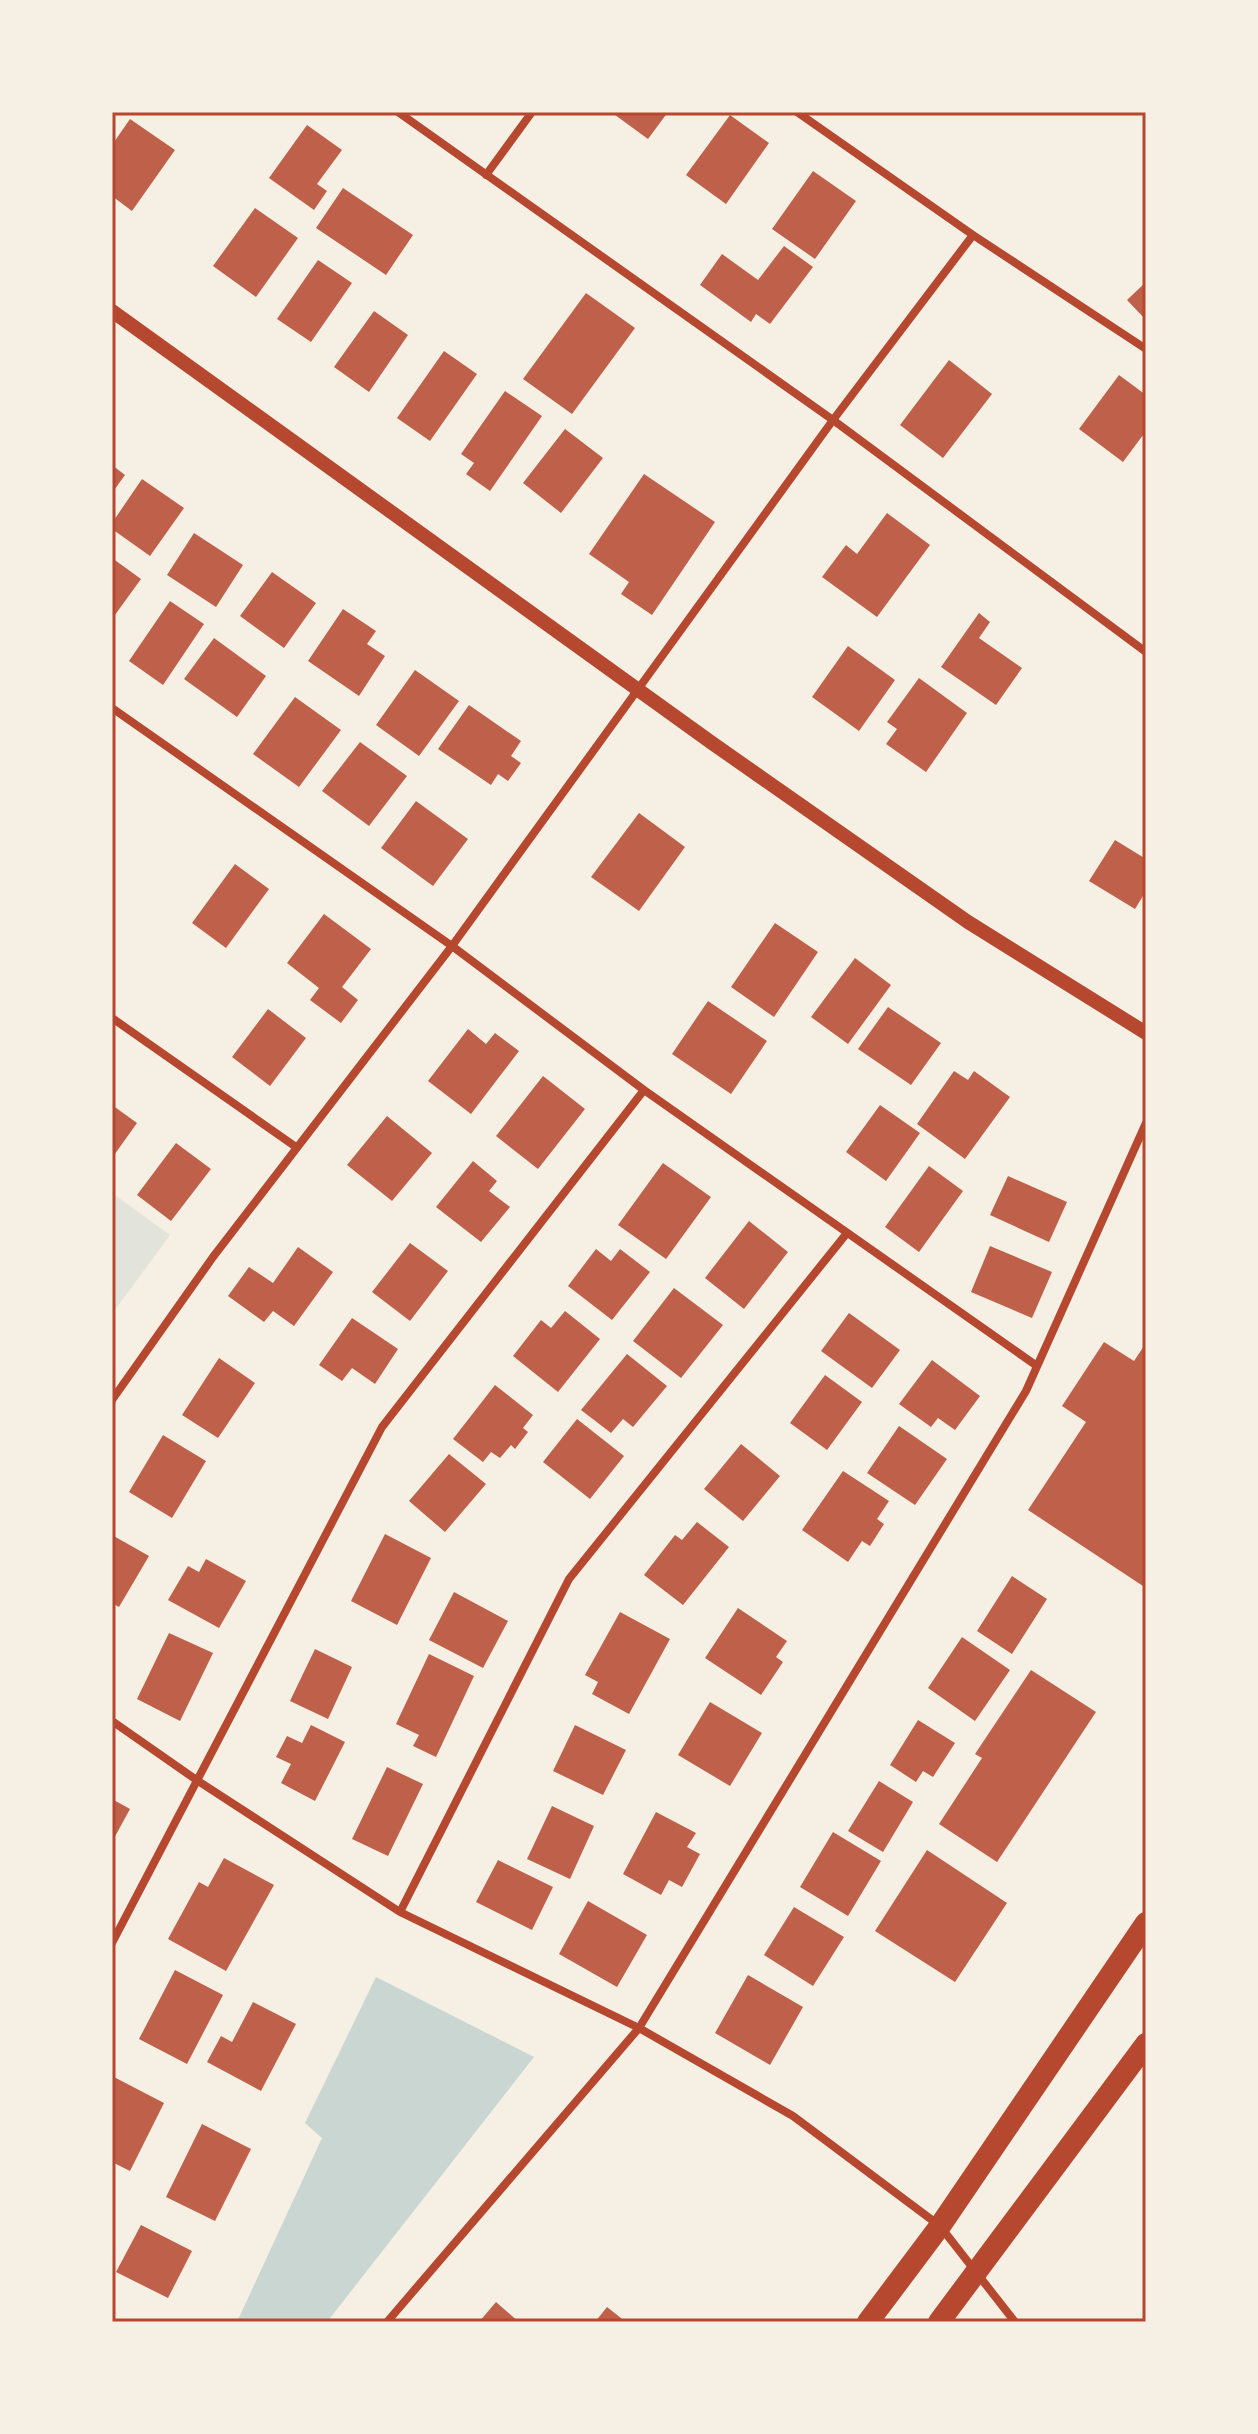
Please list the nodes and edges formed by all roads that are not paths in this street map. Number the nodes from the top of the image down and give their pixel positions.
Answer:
1 (398, 112) edge
2 (532, 112) edge
3 (797, 112) edge
4 (486, 175) junction
5 (973, 235) junction
6 (112, 311) edge
7 (1146, 349) edge
8 (833, 420) junction
9 (1146, 652) edge
10 (640, 690) junction
11 (112, 708) edge
12 (452, 946) junction
13 (112, 1018) edge
14 (1146, 1033) edge
15 (644, 1090) junction
16 (1146, 1123) edge
17 (296, 1147) junction
18 (847, 1233) junction
19 (1037, 1366) junction
20 (112, 1400) edge
21 (112, 1721) edge
22 (198, 1781) junction
23 (400, 1912) junction
24 (1146, 1923) edge
25 (112, 1943) edge
26 (639, 2028) junction
27 (1146, 2044) edge
28 (940, 2226) junction
29 (977, 2272) junction
30 (387, 2322) edge
31 (868, 2322) edge
32 (939, 2322) edge
33 (1015, 2322) edge

1 - 4 street
2 - 4 street
3 - 5 street
4 - 8 street
5 - 7 street
5 - 8 street
6 - 10 street
8 - 9 street
8 - 10 street
10 - 12 street
10 - 14 street
11 - 12 street
12 - 15 street
12 - 17 street
13 - 17 street
15 - 18 street
15 - 22 street
16 - 19 street
17 - 20 street
18 - 19 street
18 - 23 street
19 - 26 street
21 - 22 street
22 - 23 street
22 - 25 street
23 - 26 street
24 - 28 highway
26 - 28 street
26 - 30 street
27 - 29 highway
28 - 29 street
28 - 31 highway
29 - 32 highway
29 - 33 street

